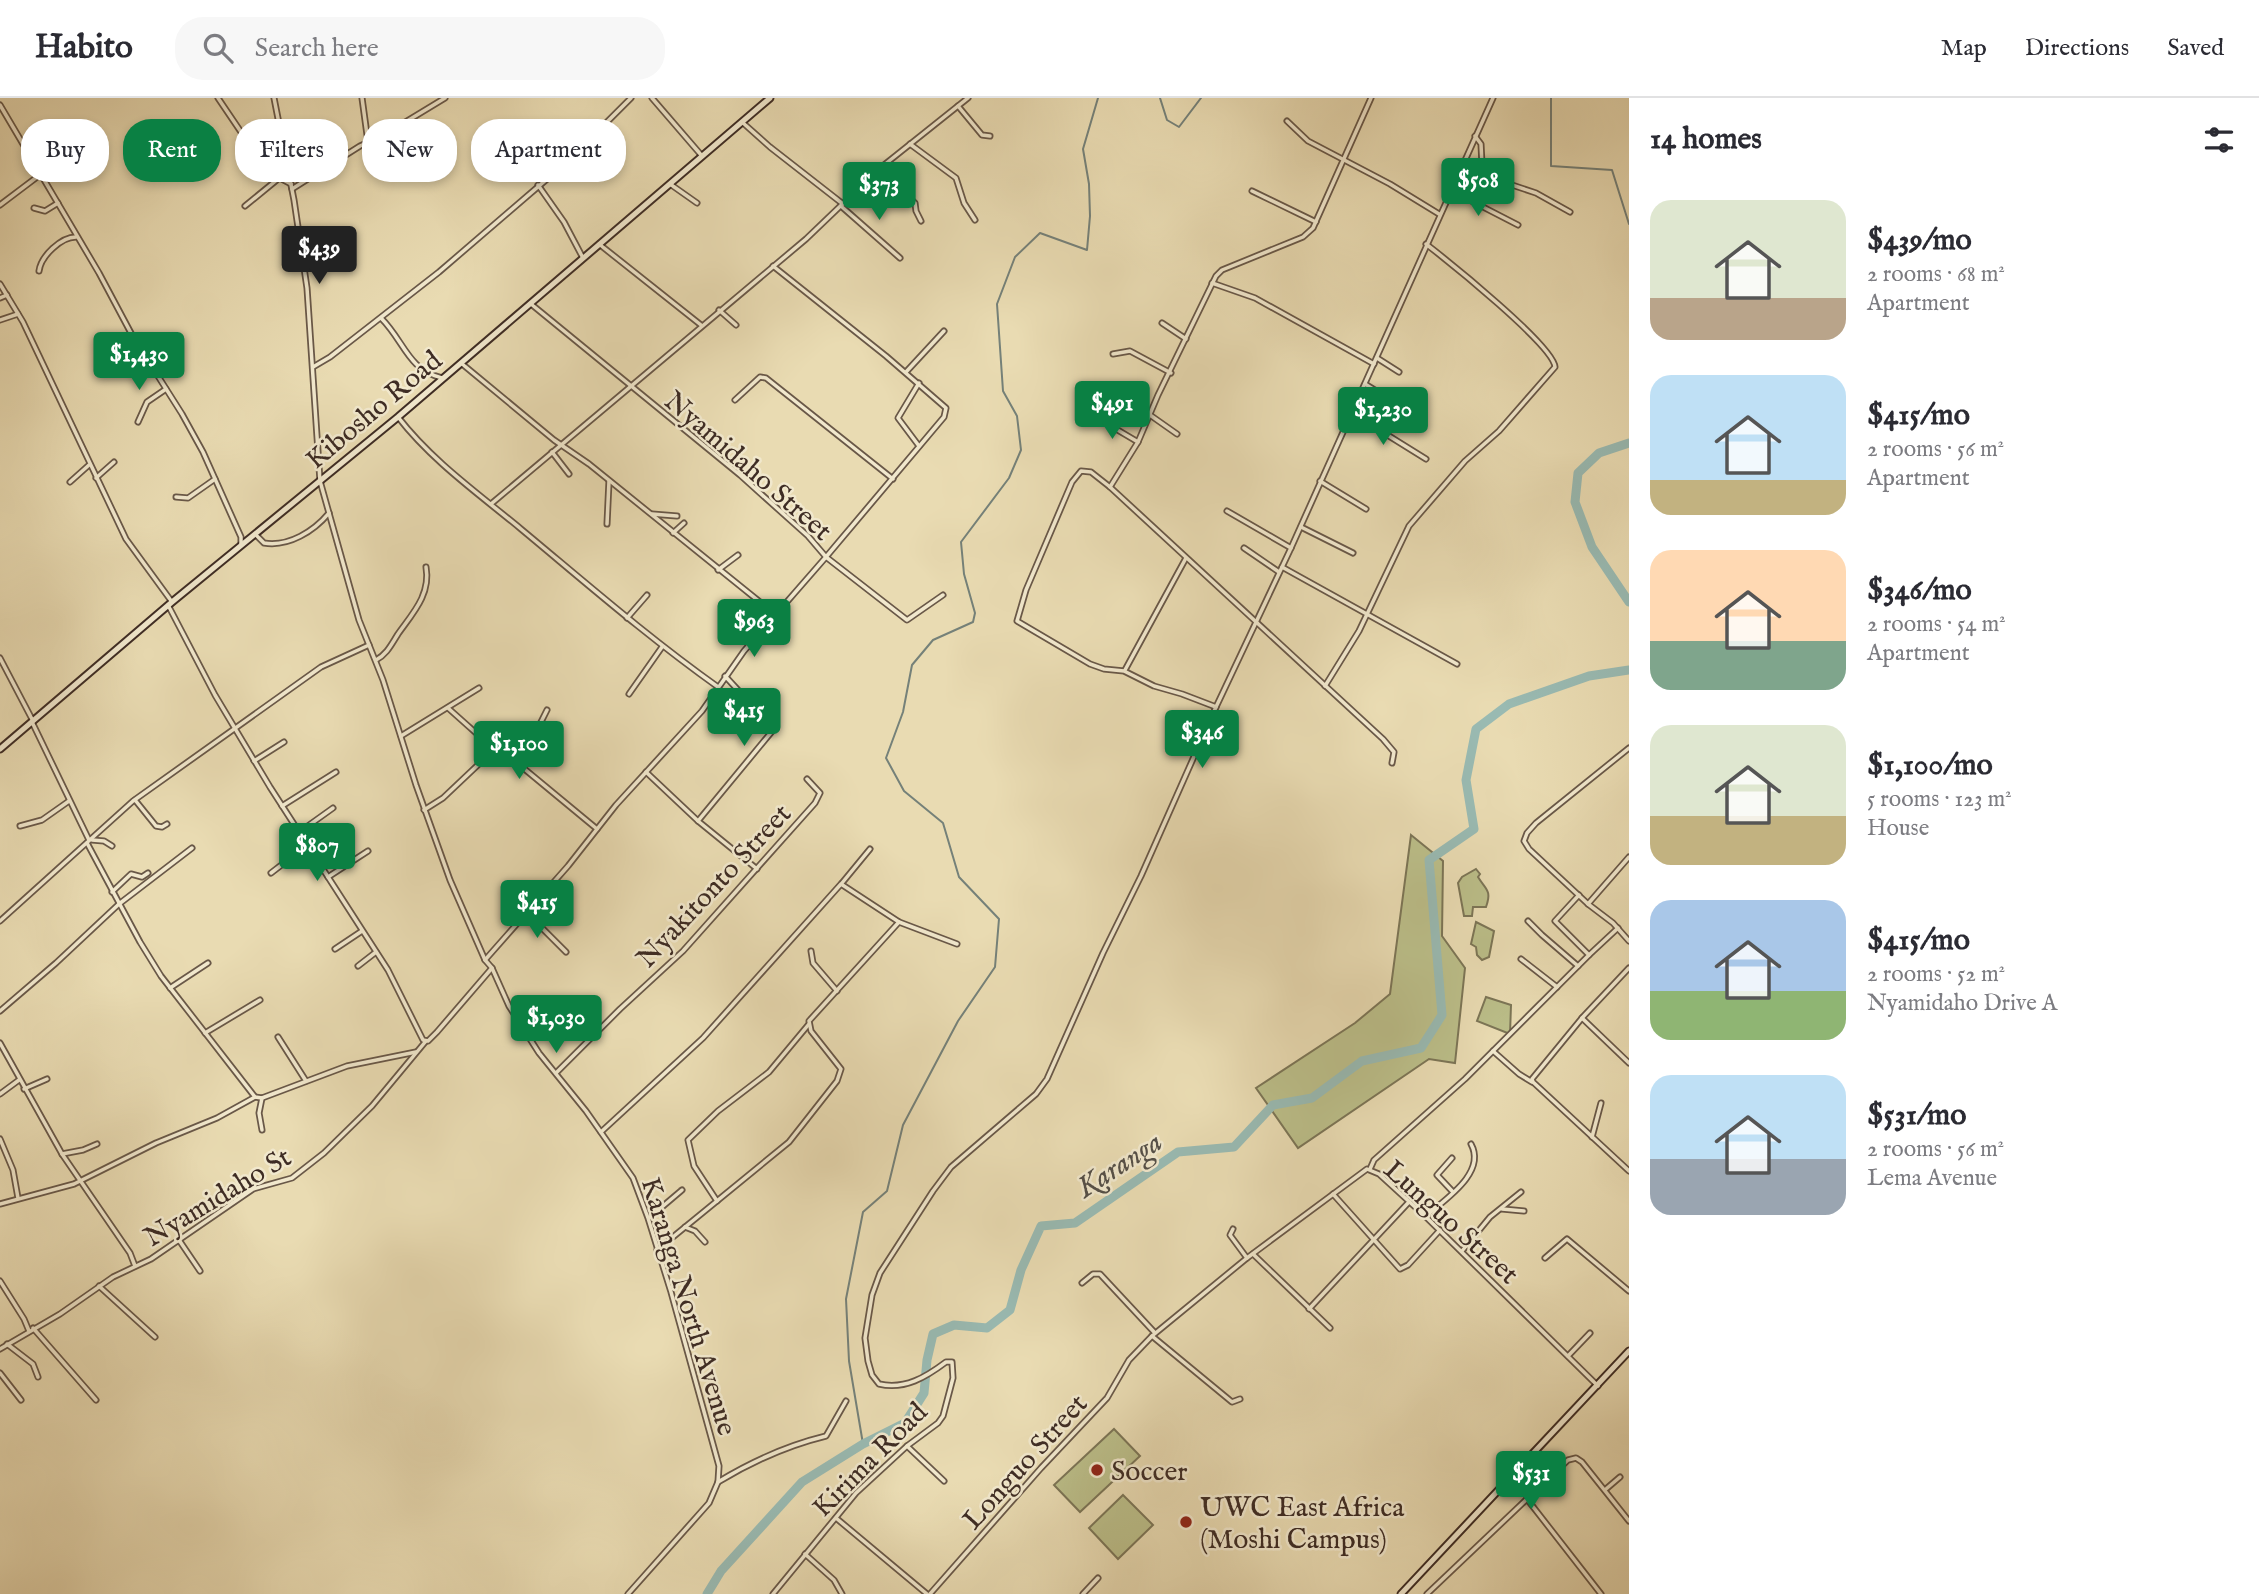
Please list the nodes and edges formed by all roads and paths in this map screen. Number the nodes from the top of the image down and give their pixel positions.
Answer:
1 (218, 98) edge
2 (274, 98) edge
3 (362, 98) edge
4 (445, 98) edge
5 (631, 98) edge
6 (652, 98) edge
7 (770, 98) edge
8 (968, 98) edge
9 (1371, 98) edge
10 (1493, 98) edge
11 (0, 106) edge
12 (958, 106) junction
13 (365, 119) edge
14 (410, 119) edge
15 (1287, 121) dead end
16 (742, 122) junction
17 (235, 124) edge
18 (990, 135) dead end
19 (1475, 136) junction
20 (21, 141) edge
21 (910, 144) junction
22 (362, 145) edge
23 (702, 156) junction
24 (1343, 160) junction
25 (879, 169) junction
26 (28, 182) edge
27 (46, 182) edge
28 (274, 182) edge
29 (284, 182) edge
30 (670, 184) junction
31 (538, 185) junction
32 (291, 186) junction
33 (1450, 190) junction
34 (1252, 191) dead end
35 (58, 203) junction
36 (697, 203) dead end
37 (0, 205) edge
38 (842, 205) junction
39 (245, 206) dead end
40 (34, 208) dead end
41 (1570, 212) dead end
42 (1439, 214) junction
43 (975, 220) dead end
44 (921, 221) dead end
45 (1317, 222) junction
46 (1518, 225) dead end
47 (78, 238) junction
48 (599, 244) junction
49 (1426, 244) junction
50 (900, 258) dead end
51 (584, 259) junction
52 (773, 265) junction
53 (39, 271) dead end
54 (1212, 283) junction
55 (0, 284) edge
56 (7, 295) junction
57 (0, 298) edge
58 (530, 303) junction
59 (719, 310) junction
60 (19, 314) junction
61 (381, 318) junction
62 (0, 320) edge
63 (1162, 323) dead end
64 (701, 325) junction
65 (736, 325) dead end
66 (944, 331) dead end
67 (1186, 339) junction
68 (1113, 354) dead end
69 (1377, 358) junction
70 (461, 362) junction
71 (1374, 364) junction
72 (312, 367) junction
73 (906, 372) junction
74 (1399, 372) dead end
75 (1171, 373) junction
76 (443, 378) junction
77 (919, 383) junction
78 (1365, 384) junction
79 (630, 385) junction
80 (166, 389) junction
81 (735, 400) dead end
82 (1352, 413) junction
83 (1412, 413) dead end
84 (1150, 415) junction
85 (398, 417) junction
86 (1099, 419) dead end
87 (138, 422) dead end
88 (1178, 434) dead end
89 (1138, 442) junction
90 (561, 444) junction
91 (919, 446) junction
92 (552, 452) junction
93 (1426, 459) dead end
94 (114, 461) dead end
95 (89, 465) junction
96 (569, 474) dead end
97 (96, 478) junction
98 (215, 479) junction
99 (893, 479) junction
100 (320, 481) junction
101 (609, 481) junction
102 (1320, 481) junction
103 (69, 482) dead end
104 (1110, 487) junction
105 (176, 497) dead end
106 (491, 504) junction
107 (1366, 509) dead end
108 (1227, 512) dead end
109 (329, 513) junction
110 (650, 514) junction
111 (677, 516) dead end
112 (684, 523) dead end
113 (607, 524) dead end
114 (1301, 527) junction
115 (254, 533) junction
116 (673, 534) junction
117 (241, 544) junction
118 (1244, 548) dead end
119 (1291, 548) junction
120 (1353, 552) dead end
121 (738, 555) dead end
122 (826, 557) junction
123 (1186, 558) junction
124 (1282, 566) junction
125 (426, 567) dead end
126 (718, 570) junction
127 (1279, 572) junction
128 (647, 595) dead end
129 (943, 595) dead end
130 (170, 603) junction
131 (1368, 613) junction
132 (776, 615) junction
133 (627, 618) junction
134 (1255, 622) junction
135 (369, 645) junction
136 (663, 647) junction
137 (0, 658) edge
138 (375, 661) junction
139 (1457, 664) dead end
140 (1124, 671) junction
141 (725, 676) junction
142 (1325, 686) junction
143 (718, 687) junction
144 (479, 688) dead end
145 (629, 694) dead end
146 (1216, 707) junction
147 (448, 708) junction
148 (547, 710) dead end
149 (33, 722) junction
150 (236, 730) junction
151 (401, 736) junction
152 (284, 742) dead end
153 (1629, 748) edge
154 (0, 749) edge
155 (254, 761) junction
156 (516, 762) junction
157 (480, 763) dead end
158 (1392, 764) dead end
159 (336, 772) dead end
160 (646, 772) junction
161 (807, 779) dead end
162 (135, 800) junction
163 (69, 801) junction
164 (282, 806) junction
165 (333, 808) dead end
166 (424, 810) junction
167 (698, 821) junction
168 (167, 824) dead end
169 (20, 826) dead end
170 (597, 830) junction
171 (298, 833) junction
172 (88, 841) junction
173 (111, 846) dead end
174 (306, 846) junction
175 (192, 848) dead end
176 (870, 849) dead end
177 (368, 851) dead end
178 (1629, 857) edge
179 (757, 869) junction
180 (148, 873) dead end
181 (271, 873) dead end
182 (328, 877) junction
183 (842, 884) junction
184 (112, 892) junction
185 (1579, 895) junction
186 (119, 904) junction
187 (1588, 904) junction
188 (526, 911) junction
189 (1528, 920) dead end
190 (0, 921) edge
191 (898, 922) junction
192 (1618, 928) junction
193 (362, 931) junction
194 (1628, 938) edge
195 (957, 944) dead end
196 (335, 949) dead end
197 (811, 951) dead end
198 (376, 952) junction
199 (566, 952) dead end
200 (1589, 955) junction
201 (485, 960) junction
202 (1521, 960) dead end
203 (208, 963) dead end
204 (358, 966) dead end
205 (1578, 966) junction
206 (492, 968) junction
207 (1629, 968) edge
208 (1556, 987) junction
209 (170, 988) junction
210 (837, 991) junction
211 (260, 1000) dead end
212 (0, 1011) edge
213 (1582, 1018) junction
214 (808, 1024) junction
215 (205, 1033) junction
216 (278, 1037) dead end
217 (426, 1041) junction
218 (0, 1043) edge
219 (1493, 1051) junction
220 (417, 1052) junction
221 (1629, 1063) edge
222 (556, 1073) junction
223 (47, 1079) dead end
224 (19, 1080) junction
225 (306, 1081) junction
226 (1533, 1082) junction
227 (24, 1089) junction
228 (0, 1094) edge
229 (255, 1097) junction
230 (262, 1098) junction
231 (1601, 1103) dead end
232 (262, 1130) dead end
233 (601, 1132) junction
234 (1592, 1137) junction
235 (0, 1139) edge
236 (97, 1144) dead end
237 (1471, 1144) dead end
238 (62, 1154) junction
239 (1452, 1158) dead end
240 (1370, 1169) junction
241 (1629, 1171) edge
242 (80, 1179) junction
243 (682, 1190) dead end
244 (1453, 1192) junction
245 (1521, 1192) dead end
246 (1333, 1194) junction
247 (18, 1198) junction
248 (717, 1201) junction
249 (1408, 1202) junction
250 (0, 1204) edge
251 (1500, 1209) junction
252 (1524, 1210) dead end
253 (1426, 1216) junction
254 (649, 1218) junction
255 (685, 1227) junction
256 (1233, 1229) dead end
257 (1440, 1230) junction
258 (1374, 1238) junction
259 (179, 1240) junction
260 (705, 1242) dead end
261 (657, 1250) junction
262 (1462, 1251) junction
263 (1253, 1254) junction
264 (1247, 1258) junction
265 (1545, 1258) dead end
266 (135, 1266) junction
267 (200, 1271) dead end
268 (0, 1281) edge
269 (1082, 1283) dead end
270 (99, 1286) junction
271 (1629, 1291) edge
272 (1310, 1309) junction
273 (1330, 1328) dead end
274 (31, 1329) junction
275 (1590, 1333) dead end
276 (1154, 1334) junction
277 (155, 1337) dead end
278 (7, 1344) junction
279 (1140, 1348) joint
280 (0, 1349) edge
281 (1629, 1351) edge
282 (1568, 1356) junction
283 (0, 1373) edge
284 (38, 1377) dead end
285 (1598, 1386) junction
286 (1240, 1399) dead end
287 (21, 1400) dead end
288 (96, 1400) dead end
289 (846, 1401) dead end
290 (907, 1446) junction
291 (1620, 1477) dead end
292 (944, 1481) dead end
293 (719, 1482) junction
294 (1606, 1489) junction
295 (1527, 1499) junction
296 (1627, 1513) edge
297 (836, 1518) junction
298 (1629, 1521) edge
299 (805, 1554) junction
300 (1098, 1578) dead end
301 (1434, 1587) junction
302 (628, 1594) edge
303 (773, 1594) edge
304 (842, 1594) edge
305 (928, 1594) edge
306 (1083, 1594) edge
307 (1401, 1594) edge
308 (1427, 1594) edge
309 (1440, 1594) edge
310 (1601, 1594) edge

1 - 17 street
2 - 32 street, Karanga North Avenue
3 - 13 street
4 - 14 street
5 - 31 street
6 - 23 street
7 - 16 street, Kibosho Road
8 - 12 street
9 - 24 street
10 - 19 street
11 - 20 street
12 - 18 street
12 - 21 street
15 - 24 street
16 - 23 street, Kibosho Road
16 - 38 street
19 - 33 street
19 - 41 street
21 - 25 street
21 - 43 street
22 - 32 street
23 - 30 street, Kibosho Road
24 - 42 street
24 - 45 street
25 - 38 street
25 - 44 street
26 - 37 street
27 - 35 street
28 - 39 street
29 - 32 street
30 - 36 street
30 - 48 street, Kibosho Road
31 - 51 street
31 - 61 street
32 - 72 street, Karanga North Avenue
33 - 42 street
33 - 46 street
34 - 45 street
35 - 40 street
35 - 47 street
38 - 50 street
38 - 52 street
42 - 49 street
45 - 54 street
47 - 53 street
47 - 80 street
48 - 51 street, Kibosho Road
48 - 64 street
49 - 69 street
49 - 131 street
51 - 58 street, Kibosho Road
52 - 59 street
52 - 73 street
54 - 67 street
54 - 71 street
55 - 56 street
56 - 57 street
56 - 60 street
58 - 70 street, Kibosho Road
58 - 79 street, Nyamidaho Street
59 - 64 street
59 - 65 street
60 - 62 street
60 - 95 street
61 - 72 street
61 - 76 street
63 - 67 street
64 - 79 street
66 - 73 street
67 - 75 street
68 - 75 street
69 - 71 street
69 - 74 street
70 - 76 street, Kibosho Road
70 - 90 street
71 - 78 street
72 - 100 street, Karanga North Avenue
73 - 77 street
75 - 84 street
76 - 85 street, Kibosho Road
77 - 91 street
77 - 91 street
78 - 82 street
78 - 83 street
79 - 90 street
79 - 122 street, Nyamidaho Street
80 - 87 street
80 - 98 street
81 - 99 street
82 - 93 street
82 - 102 street
84 - 88 street
84 - 89 street
85 - 100 street, Kibosho Road
85 - 106 street
86 - 89 street
89 - 104 street
90 - 92 street
90 - 101 street
91 - 99 street
92 - 96 street
92 - 106 street
94 - 97 street
95 - 97 street
95 - 103 street
97 - 130 street
98 - 105 street
98 - 117 street
99 - 122 street
100 - 109 street, Karanga North Avenue
100 - 115 street, Kibosho Road
101 - 110 street
101 - 113 street
102 - 107 street
102 - 114 street
104 - 123 street
104 - 140 street
106 - 133 street
108 - 119 street
109 - 115 street
109 - 135 street, Karanga North Avenue
110 - 111 street
110 - 116 street
112 - 116 street
114 - 119 street
114 - 120 street
115 - 117 street, Kibosho Road
116 - 126 street
117 - 130 street, Kibosho Road
118 - 127 street
119 - 124 street
121 - 126 street
122 - 129 street
122 - 132 street, Nyamidaho Street
123 - 134 street
123 - 140 street
124 - 127 street
124 - 131 street
125 - 138 street
126 - 132 street
127 - 134 street
128 - 133 street
130 - 149 street, Kibosho Road
130 - 150 street
131 - 139 street
131 - 142 street
132 - 141 street, Nyamidaho Street
133 - 136 street
134 - 142 street
134 - 146 street
135 - 138 street, Karanga North Avenue
135 - 150 street
136 - 143 street
136 - 145 street
137 - 149 street
138 - 151 street, Karanga North Avenue
140 - 146 street
141 - 143 street, Nyamidaho Street
141 - 167 street
142 - 158 street
143 - 160 street, Nyamidaho Street
144 - 147 street
146 - 290 street, Kirima Road
147 - 151 street
147 - 156 street
148 - 156 street
149 - 154 street, Kibosho Road
149 - 163 street
150 - 155 street
150 - 162 street
151 - 166 street, Karanga North Avenue
152 - 155 street
153 - 185 street
155 - 164 street
156 - 170 street
157 - 166 street
159 - 164 street
160 - 167 street
160 - 170 street, Nyamidaho Street
161 - 179 street, Nyakitonto Street
162 - 168 street
162 - 172 street
163 - 169 street
163 - 172 street
164 - 171 street
165 - 171 street
166 - 201 street, Karanga North Avenue
167 - 179 street
170 - 188 street, Nyamidaho Street
171 - 174 street
172 - 173 street
172 - 184 street
172 - 190 street
174 - 181 street
174 - 182 street
175 - 186 street
176 - 183 street
177 - 182 street
178 - 187 street
179 - 222 street, Nyakitonto Street
180 - 184 street
182 - 193 street
183 - 191 street
183 - 233 street
184 - 186 street
185 - 187 street
185 - 200 street
186 - 209 street
186 - 212 street
187 - 192 street
188 - 199 street
188 - 201 street, Nyamidaho Street
189 - 205 street
191 - 195 street
191 - 210 street
192 - 194 street
192 - 200 street
193 - 196 street
193 - 198 street
197 - 210 street
198 - 204 street
198 - 217 street
200 - 205 street
201 - 206 street, Karanga North Avenue
202 - 208 street
203 - 209 street
205 - 208 street
206 - 217 street, Nyamidaho St
206 - 222 street, Karanga North Avenue
207 - 213 street
208 - 219 street
209 - 215 street
210 - 214 street
211 - 215 street
213 - 221 street
213 - 226 street
214 - 248 street
214 - 248 street
215 - 229 street
216 - 225 street
217 - 220 street, Nyamidaho St
218 - 224 street
219 - 226 street
219 - 240 street
220 - 225 street
220 - 259 street, Nyamidaho St
222 - 233 street, Karanga North Avenue
223 - 227 street
224 - 227 street
224 - 228 street
225 - 230 street
226 - 234 street
227 - 238 street
229 - 230 street
229 - 242 street
230 - 232 street
231 - 234 street
233 - 254 street, Karanga North Avenue
234 - 241 street
235 - 247 street
236 - 238 street
237 - 244 street
238 - 242 street
239 - 244 street
240 - 246 street, Lunguo Street
240 - 249 street, Lunguo Street
242 - 247 street
242 - 266 street
243 - 254 street
244 - 253 street
245 - 251 street
246 - 258 street
246 - 263 street, Lunguo Street
247 - 250 street
248 - 255 street
249 - 253 street, Lunguo Street
249 - 258 street
251 - 252 street
251 - 262 street
253 - 257 street, Lunguo Street
254 - 261 street, Karanga North Avenue
255 - 260 street
255 - 261 street
256 - 264 street
257 - 258 street
257 - 262 street, Lunguo Street
258 - 272 street
259 - 266 street, Nyamidaho St
259 - 267 street
261 - 293 street, Karanga North Avenue
262 - 282 street, Lunguo Street
263 - 264 street, Lunguo Street
263 - 272 street
264 - 276 street, Lunguo Street
265 - 271 street
266 - 270 street, Nyamidaho St
268 - 274 street
269 - 276 street
270 - 274 street, Nyamidaho St
270 - 277 street
272 - 273 street
274 - 278 street, Nyamidaho St
274 - 288 street
275 - 282 street
276 - 279 street, Lunguo Street
276 - 286 street
278 - 280 street, Nyamidaho St
278 - 284 street
279 - 305 street, Longuo Street
281 - 285 street
282 - 285 street, Lunguo Street
283 - 287 street
285 - 307 street
289 - 293 street
290 - 292 street
290 - 297 street, Kirima Road
291 - 294 street
293 - 302 street
294 - 295 street
294 - 296 street
295 - 301 street
295 - 310 street
296 - 298 street
297 - 299 street, Kirima Road
297 - 305 street
299 - 303 street, Kirima Road
299 - 304 street
300 - 306 street
301 - 308 street
301 - 309 street

